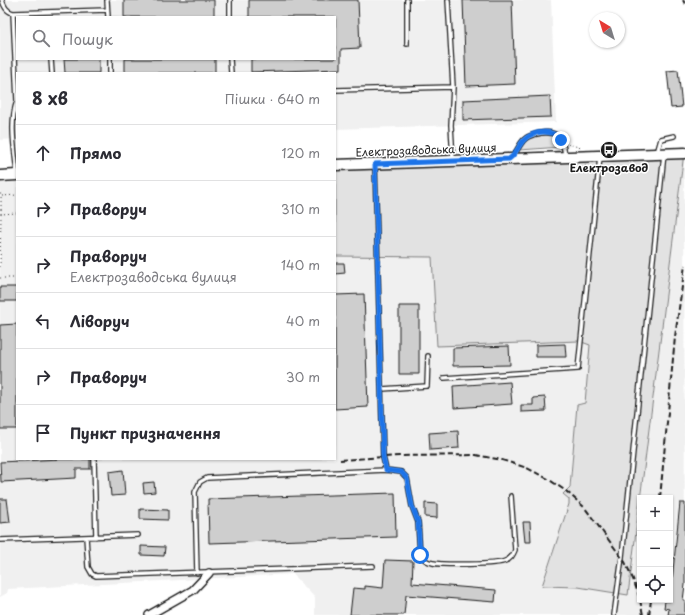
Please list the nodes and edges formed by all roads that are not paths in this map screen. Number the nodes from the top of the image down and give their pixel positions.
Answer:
1 (2, 0) edge
2 (107, 0) edge
3 (230, 0) edge
4 (407, 0) edge
5 (448, 0) edge
6 (107, 10) junction
7 (48, 12) junction
8 (13, 13) junction
9 (49, 16) edge
10 (108, 16) edge
11 (230, 16) edge
12 (407, 44) dead end
13 (51, 60) edge
14 (110, 60) edge
15 (230, 60) edge
16 (52, 72) edge
17 (110, 72) edge
18 (230, 72) edge
19 (16, 79) edge
20 (453, 87) junction
21 (336, 90) edge
22 (16, 104) edge
23 (674, 136) dead end
24 (685, 153) edge
25 (661, 154) junction
26 (600, 156) junction
27 (566, 158) junction
28 (509, 159) junction
29 (453, 161) junction
30 (16, 163) edge
31 (375, 164) junction
32 (336, 165) edge
33 (16, 175) edge
34 (0, 176) edge
35 (428, 356) dead end
36 (444, 378) dead end
37 (382, 389) junction
38 (94, 460) edge
39 (386, 470) junction
40 (511, 496) dead end
41 (138, 535) dead end
42 (96, 536) junction
43 (86, 537) junction
44 (0, 540) edge
45 (373, 566) dead end
46 (197, 573) junction
47 (209, 573) junction
48 (149, 615) edge
49 (614, 615) edge

1 - 8 lane
2 - 6 lane
3 - 11 lane
4 - 12 lane
5 - 20 lane
6 - 7 lane
6 - 10 lane
7 - 8 lane
7 - 9 lane
8 - 19 lane
13 - 16 lane
14 - 17 lane
15 - 18 lane
20 - 21 lane
20 - 29 lane
22 - 30 lane
23 - 25 lane
24 - 25 main road, Електрозаводська вулиця
25 - 26 main road, Електрозаводська вулиця
25 - 49 lane
26 - 27 main road, Електрозаводська вулиця
26 - 36 lane
27 - 28 main road, Електрозаводська вулиця
27 - 28 lane
28 - 29 main road, Електрозаводська вулиця
29 - 31 main road, Електрозаводська вулиця
31 - 32 main road, Електрозаводська вулиця
31 - 37 lane
33 - 34 main road
35 - 37 lane
37 - 39 lane
38 - 42 lane
39 - 40 lane
39 - 46 lane
41 - 42 lane
42 - 43 lane
43 - 44 lane
43 - 46 lane
45 - 47 lane
46 - 47 lane
47 - 48 street

